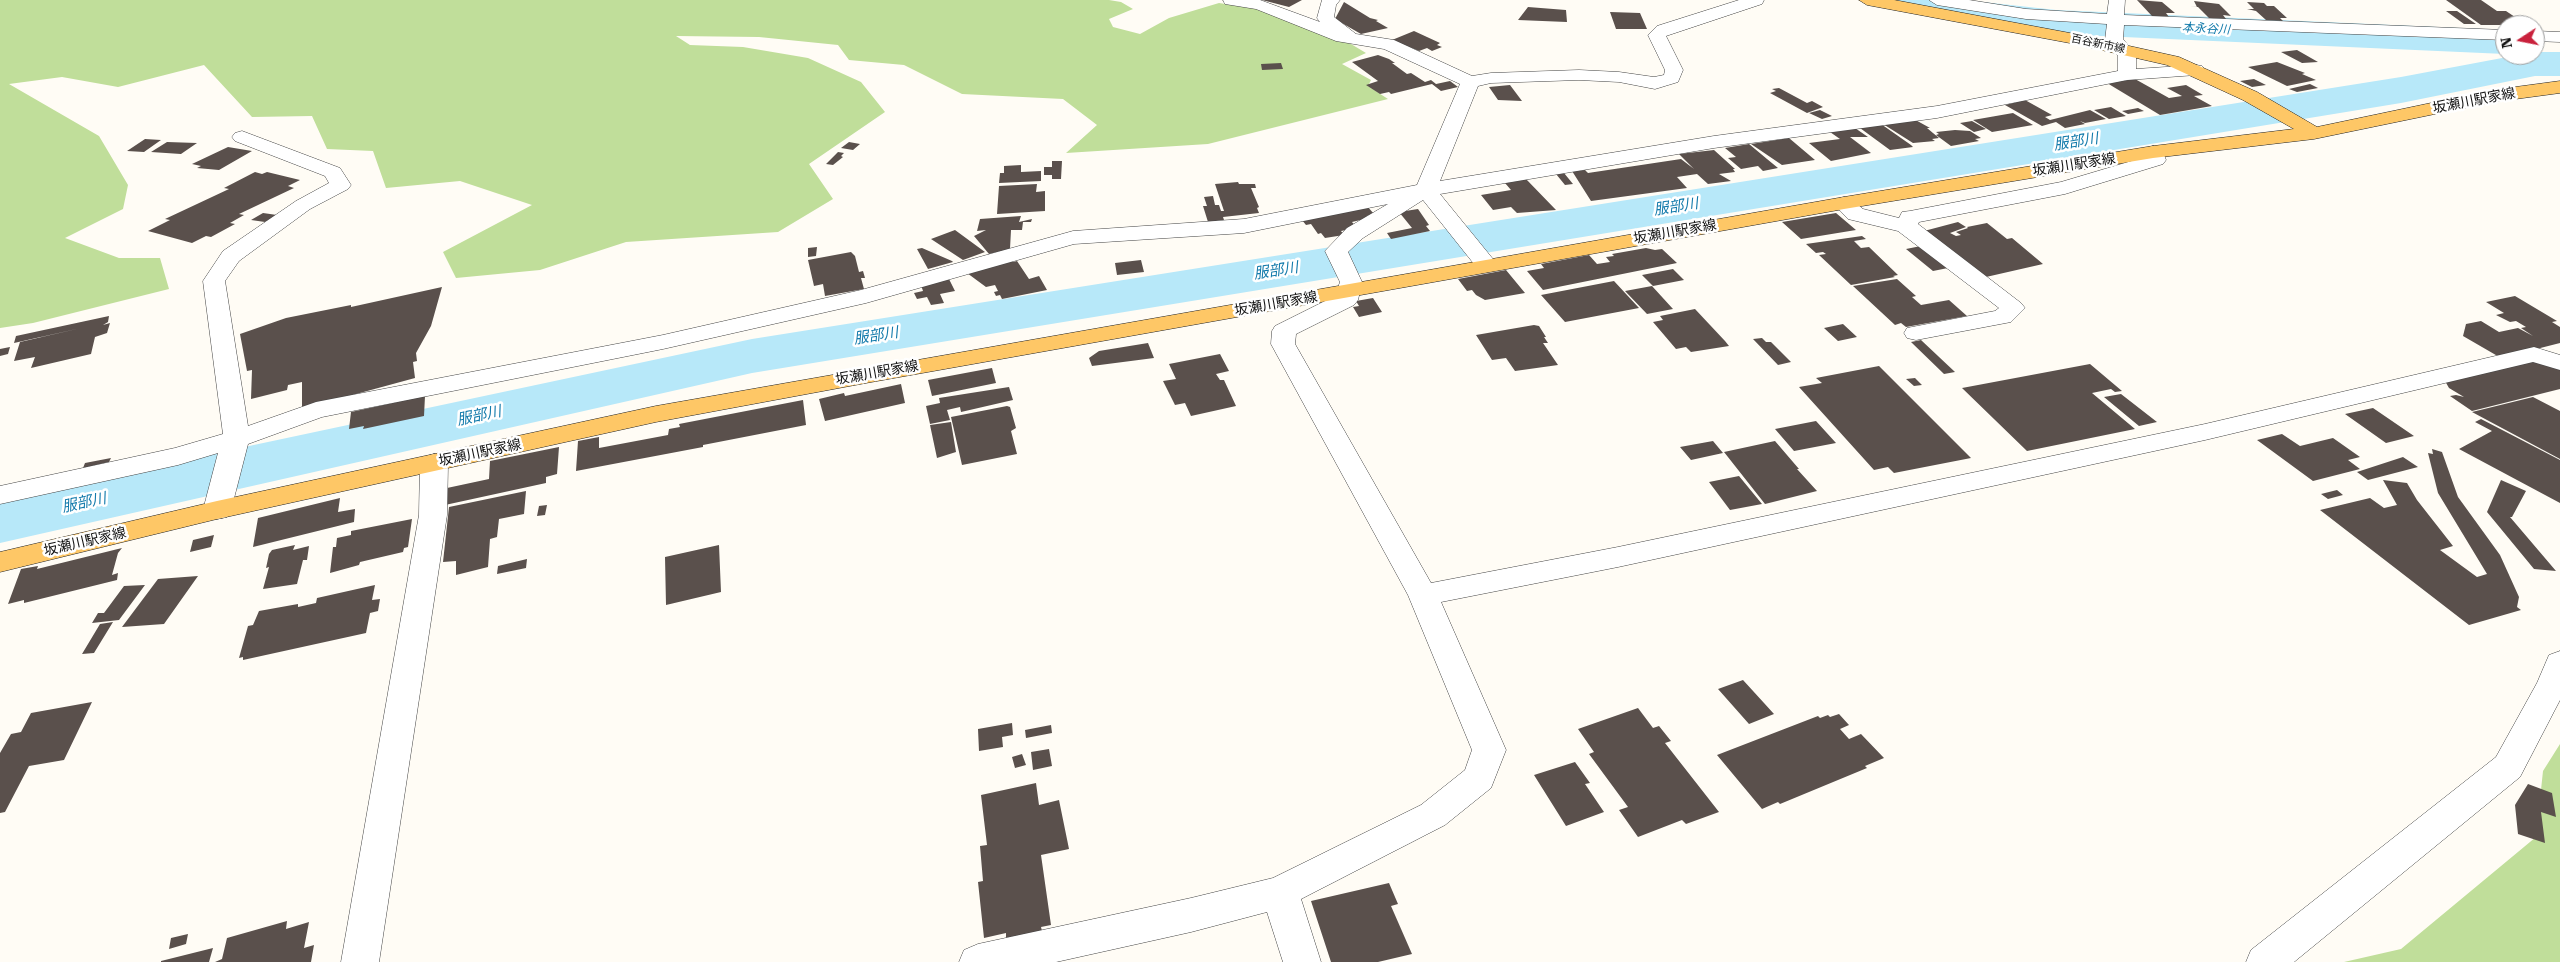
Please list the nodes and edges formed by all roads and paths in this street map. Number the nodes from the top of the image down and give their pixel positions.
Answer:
1 (1231, 0) edge
2 (1756, 0) edge
3 (1867, 0) edge
4 (1937, 0) edge
5 (2118, 0) edge
6 (1325, 1) edge
7 (2116, 20) junction
8 (2495, 35) edge
9 (2545, 36) edge
10 (2560, 37) edge
11 (1351, 38) junction
12 (2118, 44) junction
13 (2196, 70) junction
14 (2127, 75) junction
15 (1470, 82) junction
16 (2560, 87) edge
17 (2314, 133) junction
18 (242, 137) dead end
19 (2153, 152) junction
20 (1426, 190) junction
21 (1844, 203) junction
22 (1906, 226) junction
23 (1482, 259) junction
24 (1348, 282) junction
25 (1916, 333) dead end
26 (2560, 363) edge
27 (234, 447) junction
28 (434, 462) junction
29 (0, 495) edge
30 (218, 502) junction
31 (0, 562) edge
32 (1423, 596) junction
33 (2560, 663) edge
34 (1280, 892) junction
35 (360, 962) edge
36 (978, 962) edge
37 (1302, 962) edge
38 (2265, 962) edge

1 - 11 street
2 - 15 street
3 - 12 main road, 百谷新市線
4 - 7 street
5 - 7 street
6 - 11 street
7 - 8 street
7 - 12 street
9 - 10 street
11 - 15 street
12 - 13 main road, 百谷新市線
12 - 14 street
13 - 14 street
13 - 17 main road, 百谷新市線
14 - 20 street
15 - 20 street
16 - 17 main road, 坂瀬川駅家線
17 - 19 main road, 坂瀬川駅家線
18 - 27 street
19 - 21 main road, 坂瀬川駅家線
19 - 22 street
20 - 23 street
20 - 24 street
20 - 27 street
21 - 22 street
21 - 23 main road, 坂瀬川駅家線
22 - 25 street
23 - 24 main road, 坂瀬川駅家線
24 - 28 main road, 坂瀬川駅家線
24 - 32 street
26 - 32 street
27 - 29 street
27 - 30 street
28 - 30 main road, 坂瀬川駅家線
28 - 35 street
30 - 31 main road, 坂瀬川駅家線
32 - 34 street
33 - 38 street
34 - 36 street
34 - 37 street

